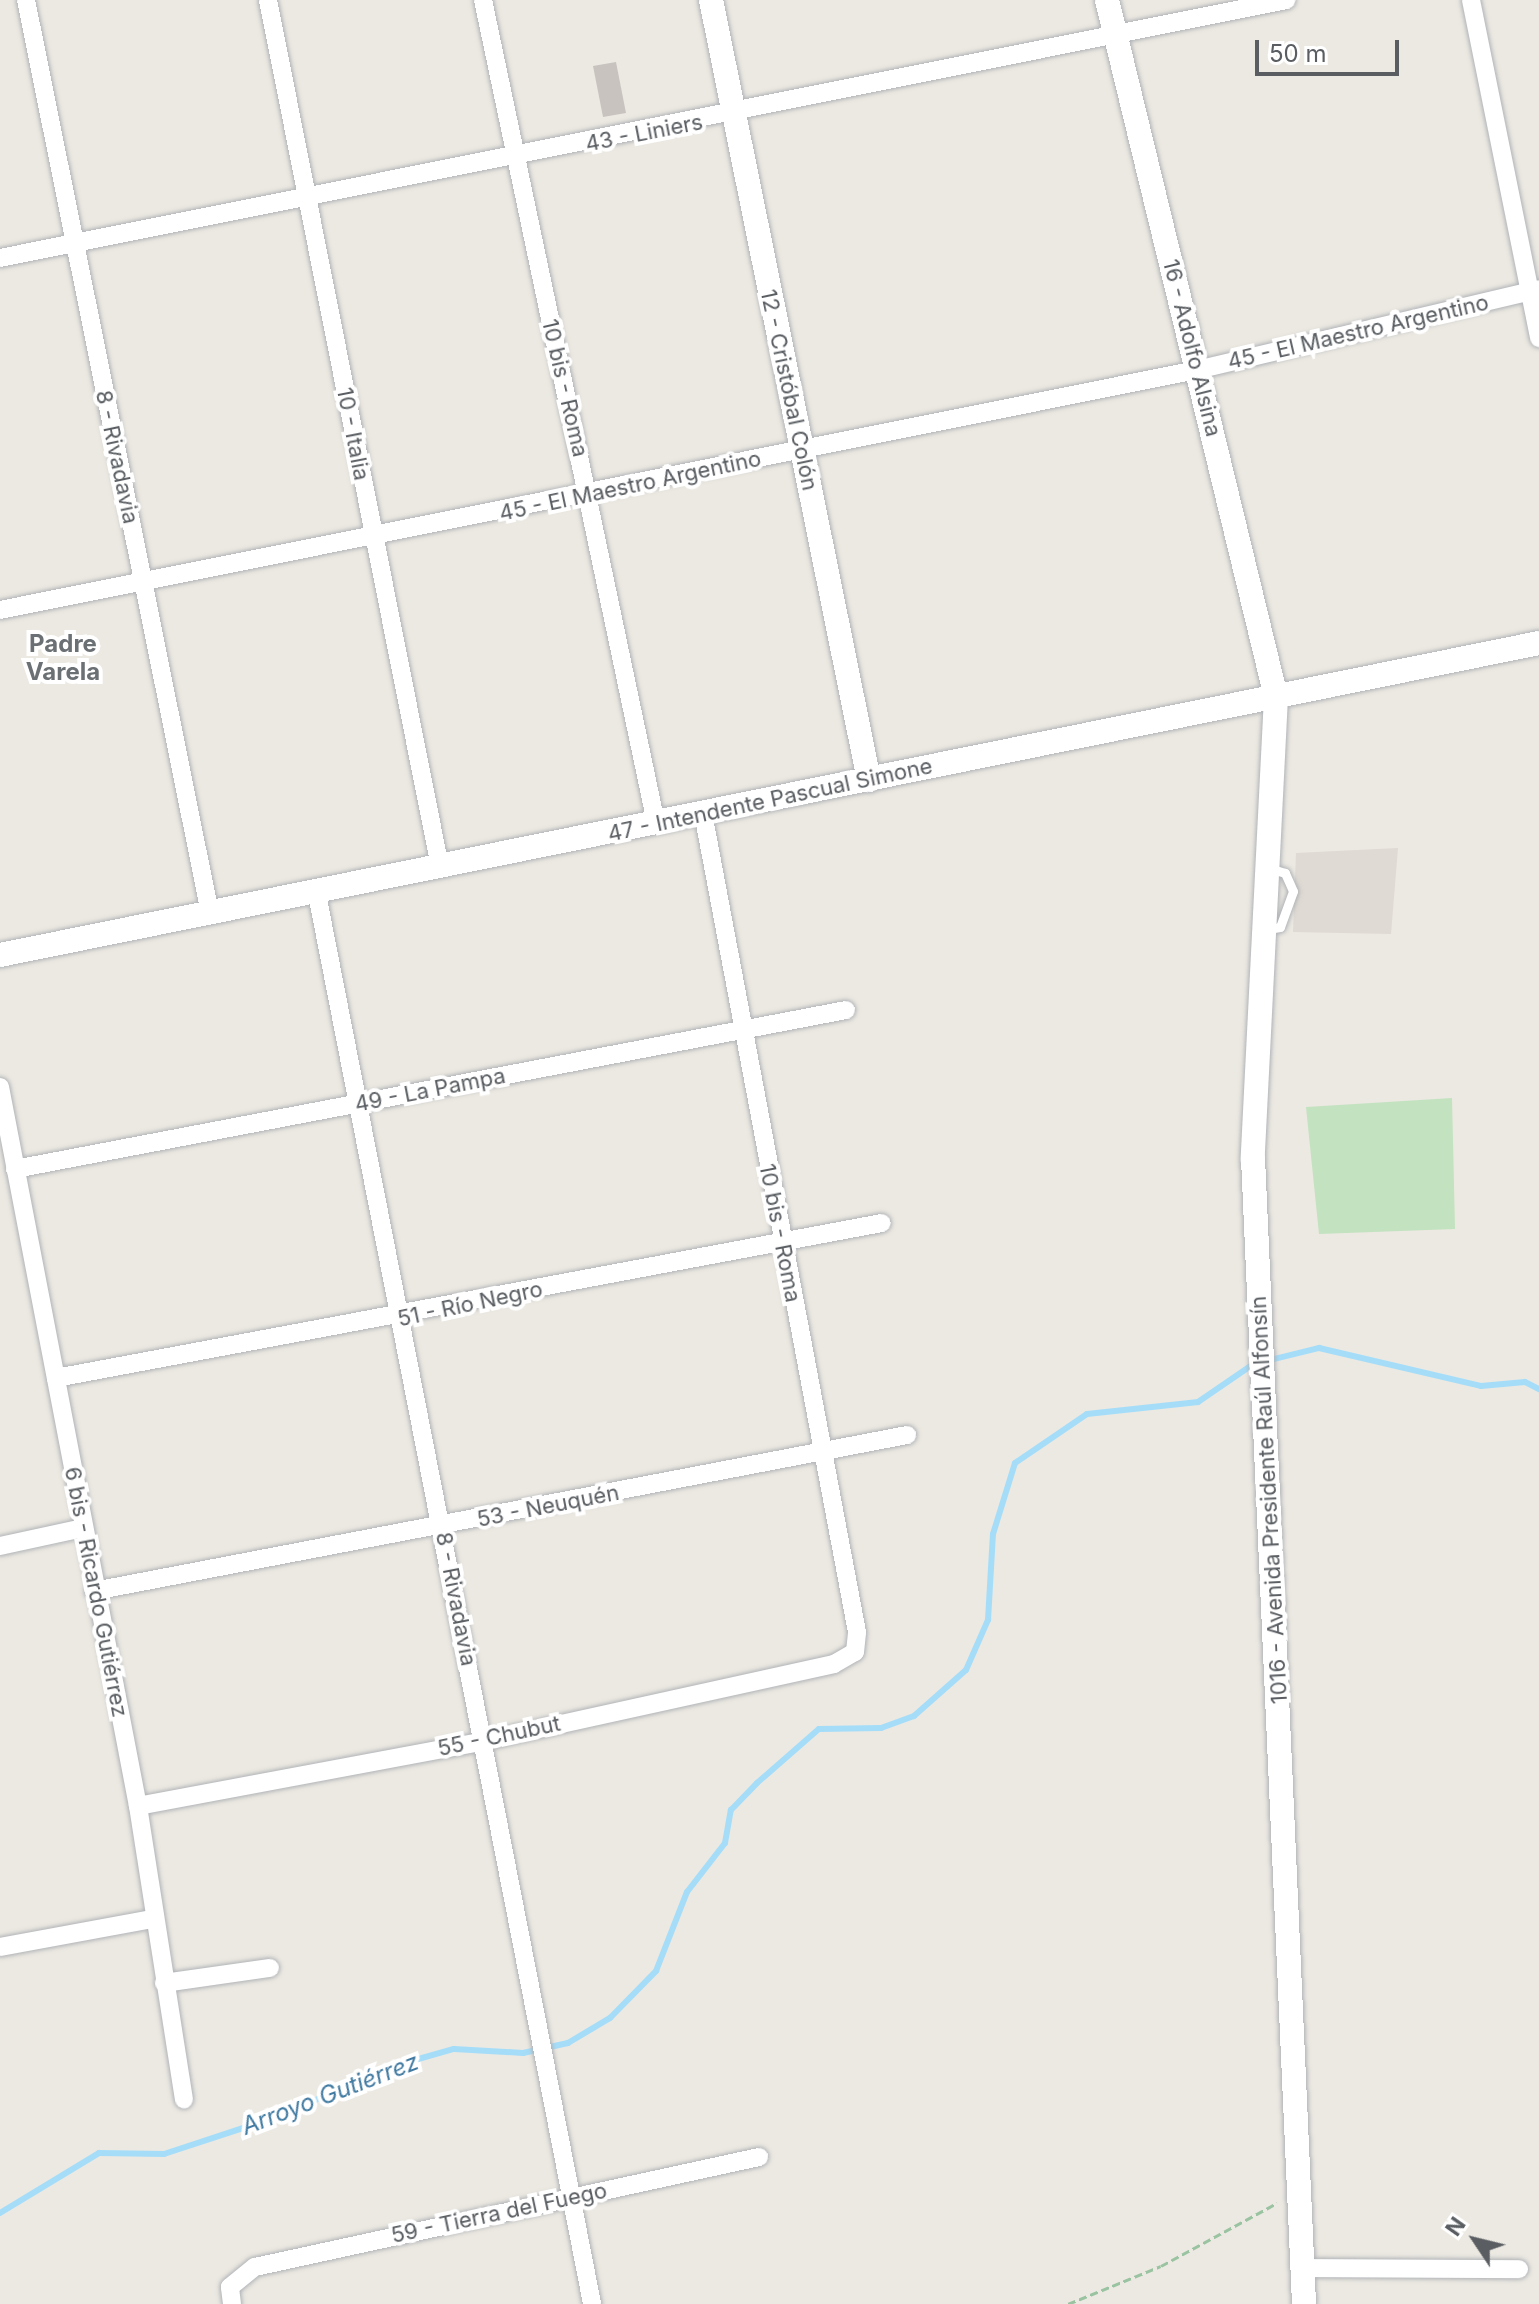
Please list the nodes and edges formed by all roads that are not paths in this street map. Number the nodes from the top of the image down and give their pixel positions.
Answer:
1 (26, 0) edge
2 (268, 0) edge
3 (483, 0) edge
4 (711, 0) edge
5 (1107, 0) edge
6 (1286, 0) edge
7 (1471, 0) edge
8 (1116, 36) junction
9 (733, 116) junction
10 (514, 157) junction
11 (307, 197) junction
12 (73, 243) junction
13 (0, 258) edge
14 (1534, 290) edge
15 (1539, 338) edge
16 (1197, 370) junction
17 (802, 450) junction
18 (589, 496) junction
19 (373, 537) junction
20 (143, 583) junction
21 (0, 610) edge
22 (1539, 643) edge
23 (1276, 697) junction
24 (869, 780) junction
25 (703, 813) junction
26 (656, 823) junction
27 (440, 867) junction
28 (317, 894) junction
29 (210, 913) junction
30 (0, 955) edge
31 (846, 1010) dead end
32 (743, 1029) junction
33 (0, 1087) edge
34 (358, 1104) junction
35 (15, 1169) junction
36 (882, 1223) dead end
37 (779, 1239) junction
38 (400, 1318) junction
39 (56, 1378) junction
40 (907, 1435) dead end
41 (823, 1451) junction
42 (441, 1527) junction
43 (83, 1528) junction
44 (0, 1546) edge
45 (94, 1591) junction
46 (855, 1652) joint
47 (484, 1741) junction
48 (138, 1806) junction
49 (153, 1919) junction
50 (0, 1947) edge
51 (270, 1968) dead end
52 (164, 1983) junction
53 (184, 2099) dead end
54 (759, 2157) dead end
55 (572, 2197) junction
56 (1304, 2268) junction
57 (1519, 2269) dead end
58 (232, 2304) edge
59 (592, 2304) edge
60 (1304, 2304) edge

1 - 12 street, 8 - Rivadavia
2 - 11 street, 10 - Italia
3 - 10 street, 10 bis - Roma
4 - 9 street, 12 - Cristóbal Colón
5 - 8 street, 16 - Adolfo Alsina
6 - 8 street, 43 - Liniers
7 - 14 street
8 - 9 street, 43 - Liniers
8 - 16 street, 16 - Adolfo Alsina
9 - 10 street, 43 - Liniers
9 - 17 street, 12 - Cristóbal Colón
10 - 11 street, 43 - Liniers
10 - 18 street, 10 bis - Roma
11 - 12 street, 43 - Liniers
11 - 19 street, 10 - Italia
12 - 13 street, 43 - Liniers
12 - 20 street, 8 - Rivadavia
14 - 15 street
14 - 16 street, 45 - El Maestro Argentino
16 - 17 street, 45 - El Maestro Argentino
16 - 23 street, 16 - Adolfo Alsina
17 - 18 street, 45 - El Maestro Argentino
17 - 24 street, 12 - Cristóbal Colón
18 - 19 street, 45 - El Maestro Argentino
18 - 26 street, 10 bis - Roma
19 - 20 street, 45 - El Maestro Argentino
19 - 27 street, 10 - Italia
20 - 21 street, 45 - El Maestro Argentino
20 - 29 street, 8 - Rivadavia
22 - 23 street, 47 - Intendente Pascual Simone
23 - 24 street, 47 - Intendente Pascual Simone
23 - 56 street, 1016 - Avenida Presidente Raúl Alfonsín
24 - 25 street, 47 - Intendente Pascual Simone
25 - 26 street, 47 - Intendente Pascual Simone
25 - 32 street, 10 bis - Roma
26 - 27 street, 47 - Intendente Pascual Simone
27 - 28 street, 47 - Intendente Pascual Simone
28 - 29 street, 47 - Intendente Pascual Simone
28 - 34 street, 8 - Rivadavia
29 - 30 street, 47 - Intendente Pascual Simone
31 - 32 street, 49 - La Pampa
32 - 34 street, 49 - La Pampa
32 - 37 street, 10 bis - Roma
33 - 35 street, 6 bis - Ricardo Gutiérrez
34 - 35 street, 49 - La Pampa
34 - 38 street, 8 - Rivadavia
35 - 39 street, 6 bis - Ricardo Gutiérrez
36 - 37 street, 51 - Río Negro
37 - 38 street, 51 - Río Negro
37 - 41 street, 10 bis - Roma
38 - 39 street, 51 - Río Negro
38 - 42 street, 8 - Rivadavia
39 - 43 street, 6 bis - Ricardo Gutiérrez
40 - 41 street, 53 - Neuquén
41 - 42 street, 53 - Neuquén
41 - 46 street, 10 bis - Roma
42 - 45 street, 53 - Neuquén
42 - 47 street, 8 - Rivadavia
43 - 44 street
43 - 45 street, 6 bis - Ricardo Gutiérrez
45 - 48 street, 6 bis - Ricardo Gutiérrez
46 - 47 street, 55 - Chubut
47 - 48 street, 55 - Chubut
47 - 55 street, 8 - Rivadavia
48 - 49 street, 6 bis - Ricardo Gutiérrez
49 - 50 street
49 - 52 street, 6 bis - Ricardo Gutiérrez
51 - 52 street
52 - 53 street, 6 bis - Ricardo Gutiérrez
54 - 55 street, 59 - Tierra del Fuego
55 - 58 street, 59 - Tierra del Fuego
55 - 59 street, 8 - Rivadavia
56 - 57 street
56 - 60 street, 1016 - Avenida Presidente Raúl Alfonsín

